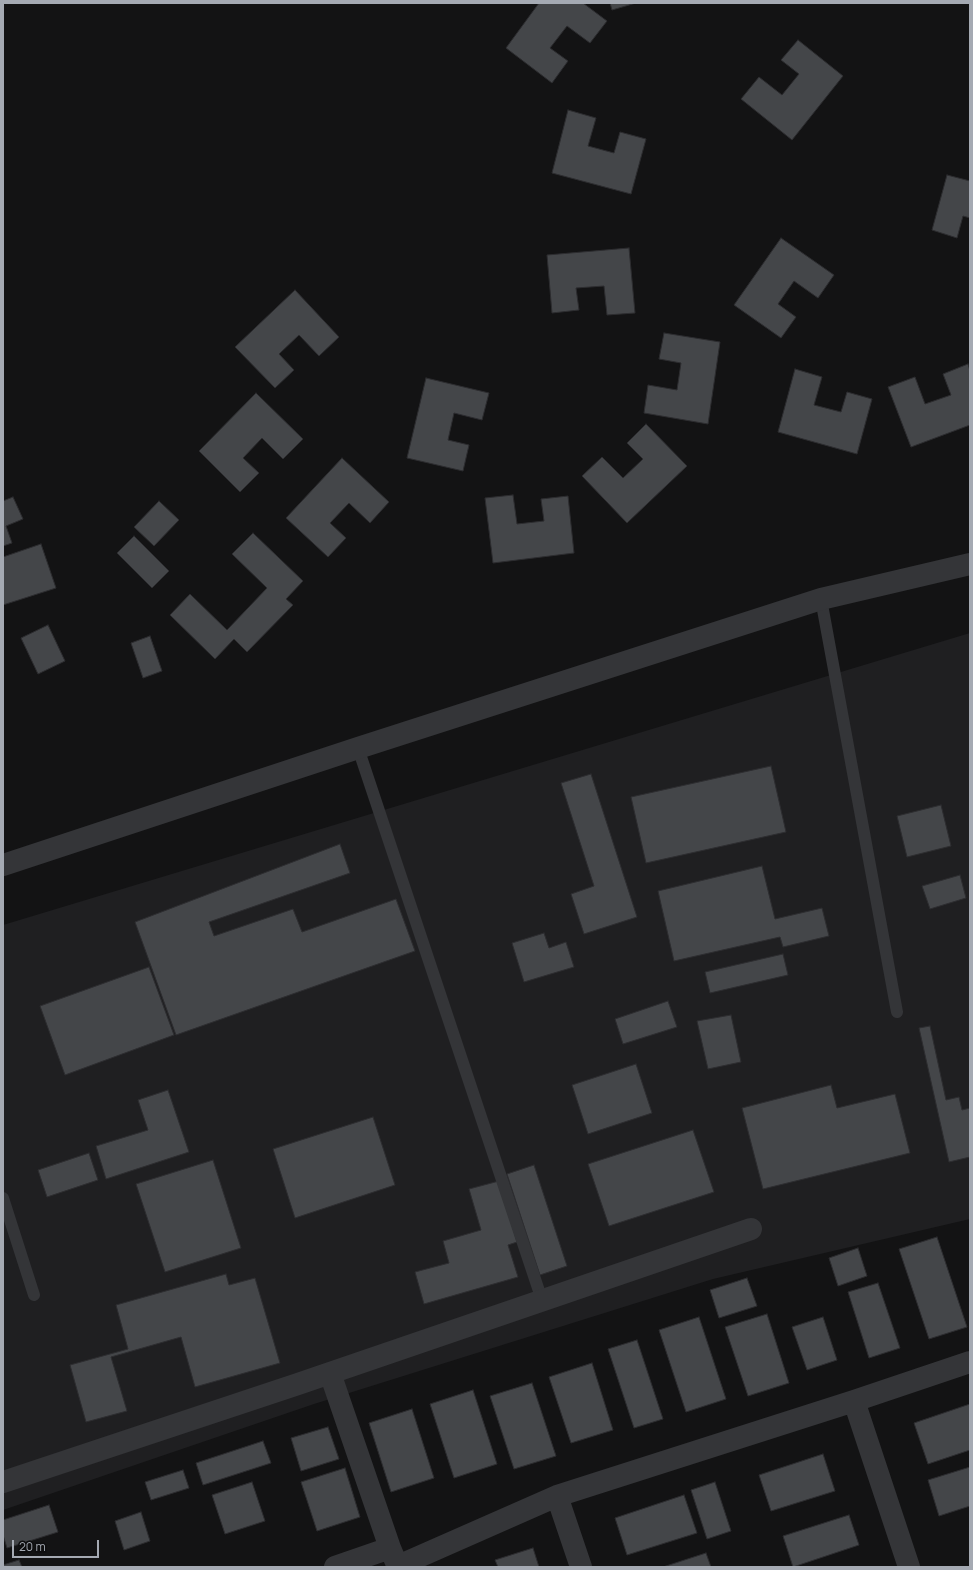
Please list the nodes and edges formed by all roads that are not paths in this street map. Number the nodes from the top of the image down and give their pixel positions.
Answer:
1 (970, 564) edge
2 (821, 599) junction
3 (358, 748) junction
4 (3, 865) edge
5 (897, 1012) dead end
6 (3, 1198) edge
7 (751, 1229) dead end
8 (34, 1295) dead end
9 (542, 1300) junction
10 (970, 1362) edge
11 (330, 1373) junction
12 (854, 1401) junction
13 (3, 1482) edge
14 (557, 1496) junction
15 (395, 1561) edge
16 (335, 1567) edge
17 (581, 1567) edge
18 (909, 1567) edge

1 - 2 street
2 - 3 street
2 - 5 lane
3 - 4 street
3 - 9 lane
6 - 8 lane
7 - 9 street
9 - 11 street
10 - 12 street
11 - 13 street
11 - 15 street
12 - 14 street
12 - 18 street
14 - 15 street
14 - 17 street
15 - 16 street

